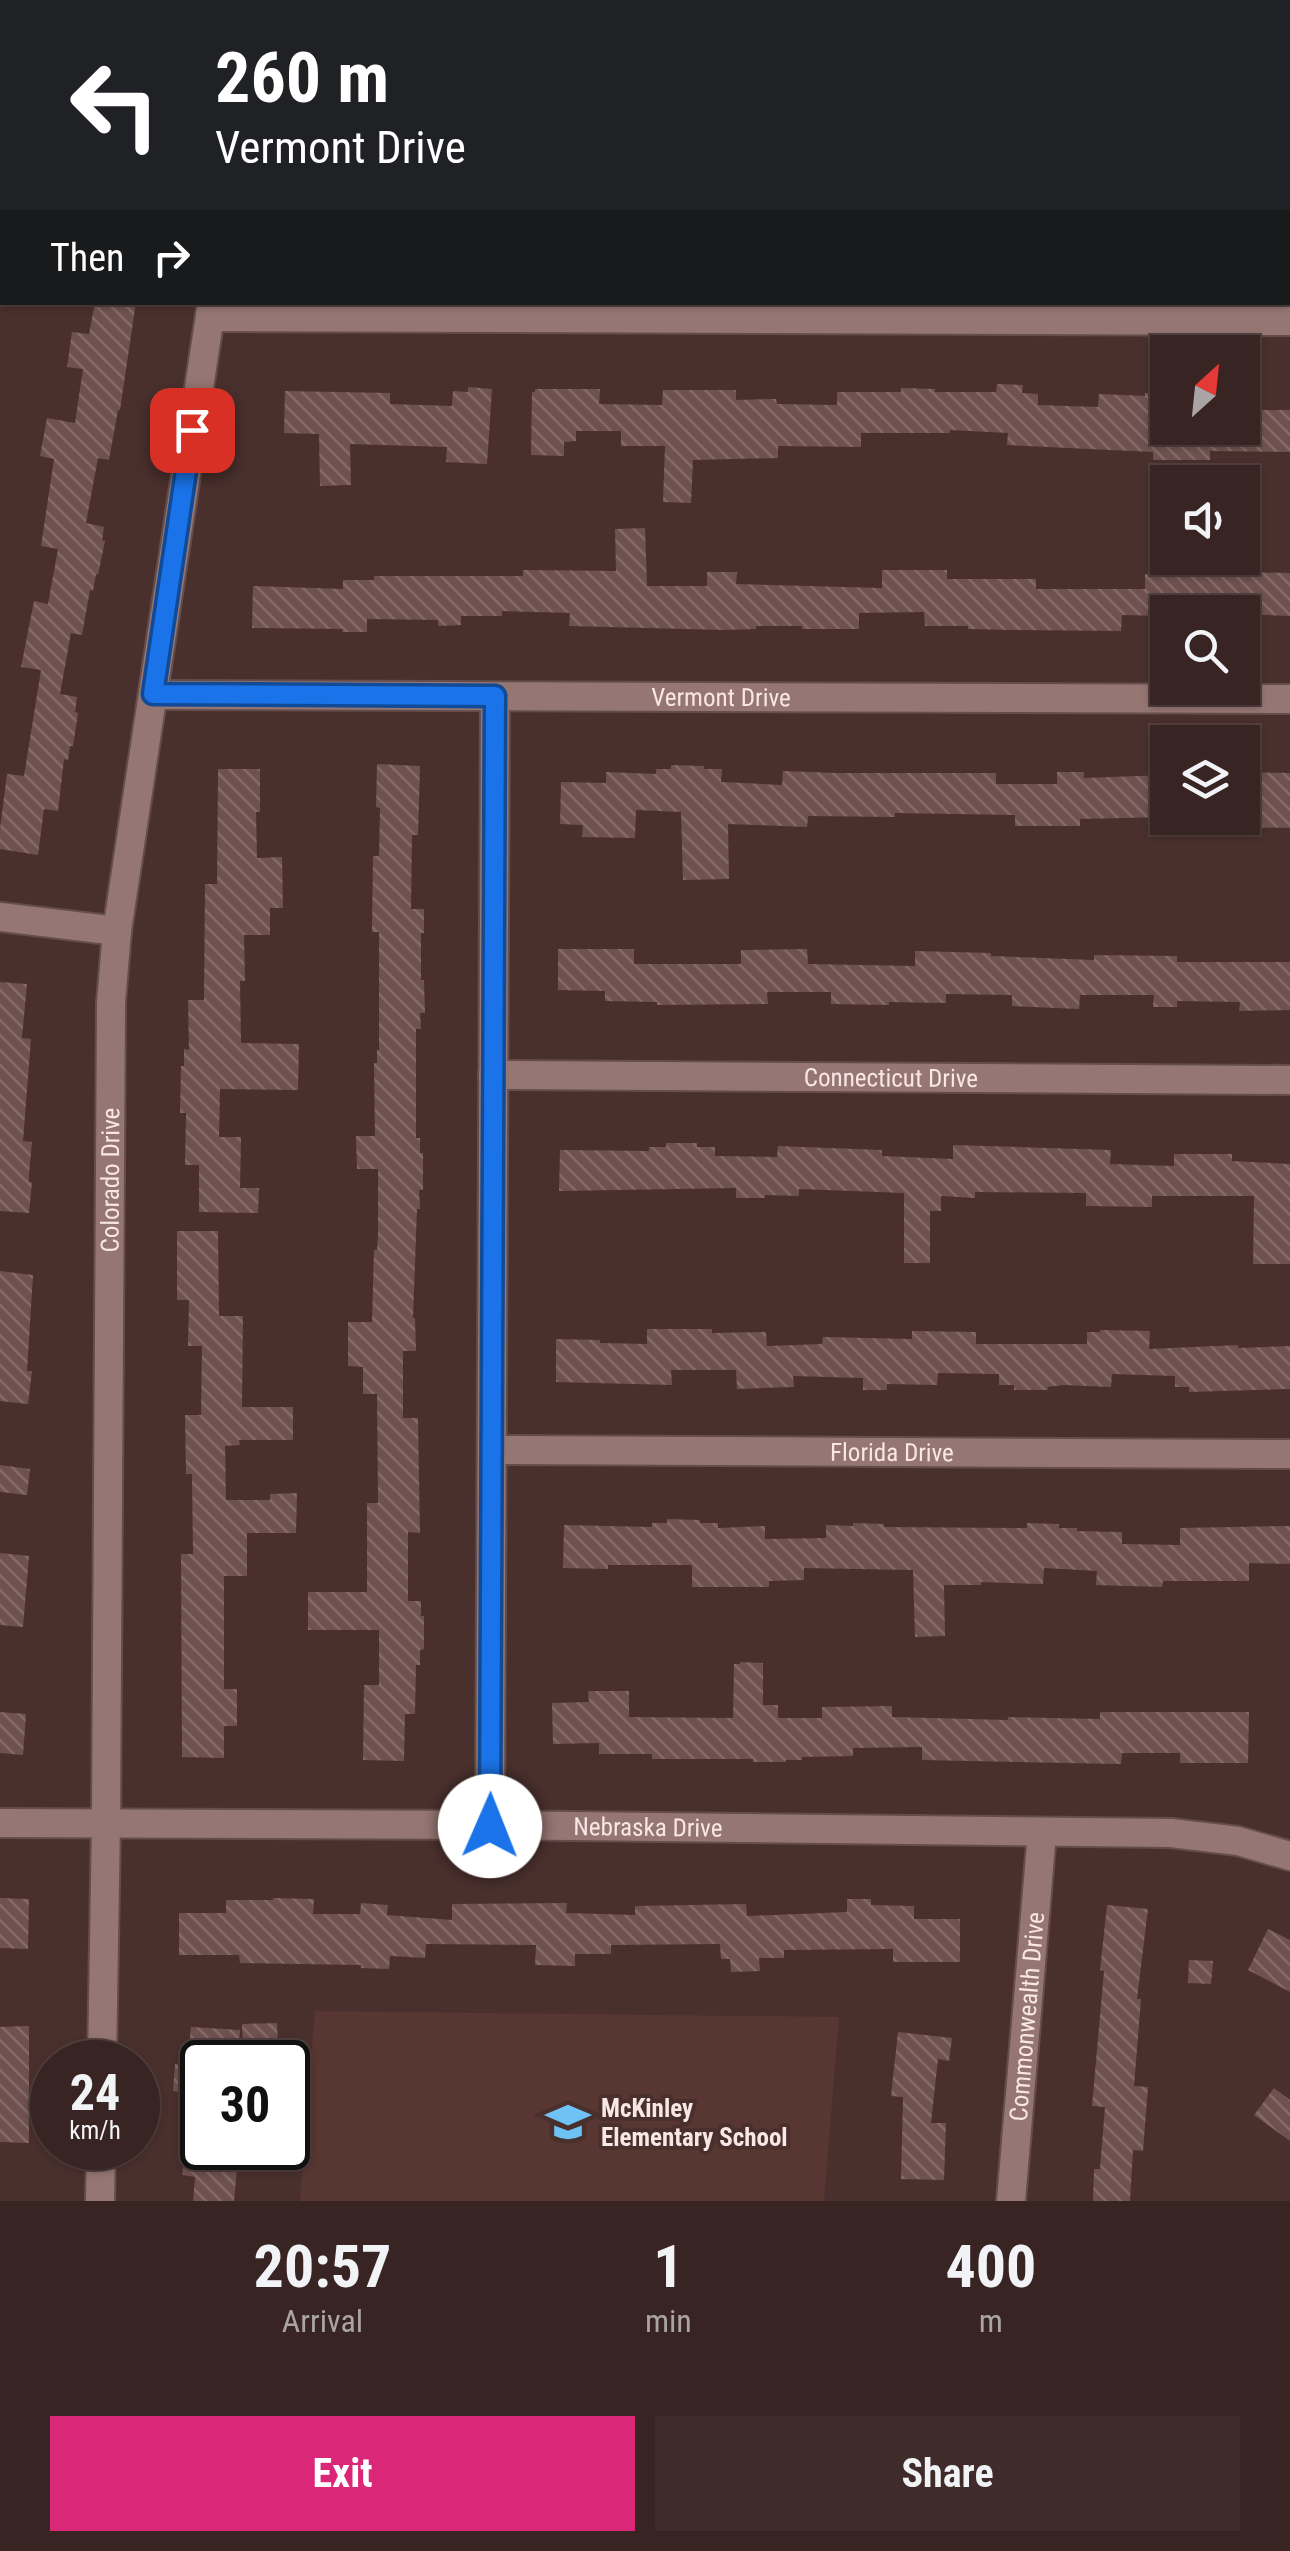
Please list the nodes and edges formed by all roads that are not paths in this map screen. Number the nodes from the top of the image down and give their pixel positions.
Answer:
1 (211, 310) edge
2 (1290, 321) edge
3 (153, 694) junction
4 (495, 696) junction
5 (1290, 699) edge
6 (0, 917) edge
7 (116, 930) junction
8 (493, 1075) junction
9 (1290, 1080) edge
10 (492, 1450) junction
11 (1290, 1454) edge
12 (0, 1823) edge
13 (106, 1823) junction
14 (490, 1826) junction
15 (1042, 1832) junction
16 (1290, 1856) edge
17 (102, 2040) edge
18 (100, 2170) edge
19 (100, 2201) edge
20 (1011, 2201) edge

1 - 2 street
1 - 3 street, Colorado Drive
3 - 4 street, Vermont Drive
3 - 7 street, Colorado Drive
4 - 5 street, Vermont Drive
4 - 8 street
6 - 7 street
7 - 13 street, Colorado Drive
8 - 9 street, Connecticut Drive
8 - 10 street
10 - 11 street, Florida Drive
10 - 14 street
12 - 13 street, Nebraska Drive
13 - 14 street, Nebraska Drive
13 - 17 street, Colorado Drive
14 - 15 street, Nebraska Drive
15 - 16 street, Nebraska Drive
15 - 20 street, Commonwealth Drive
18 - 19 street

